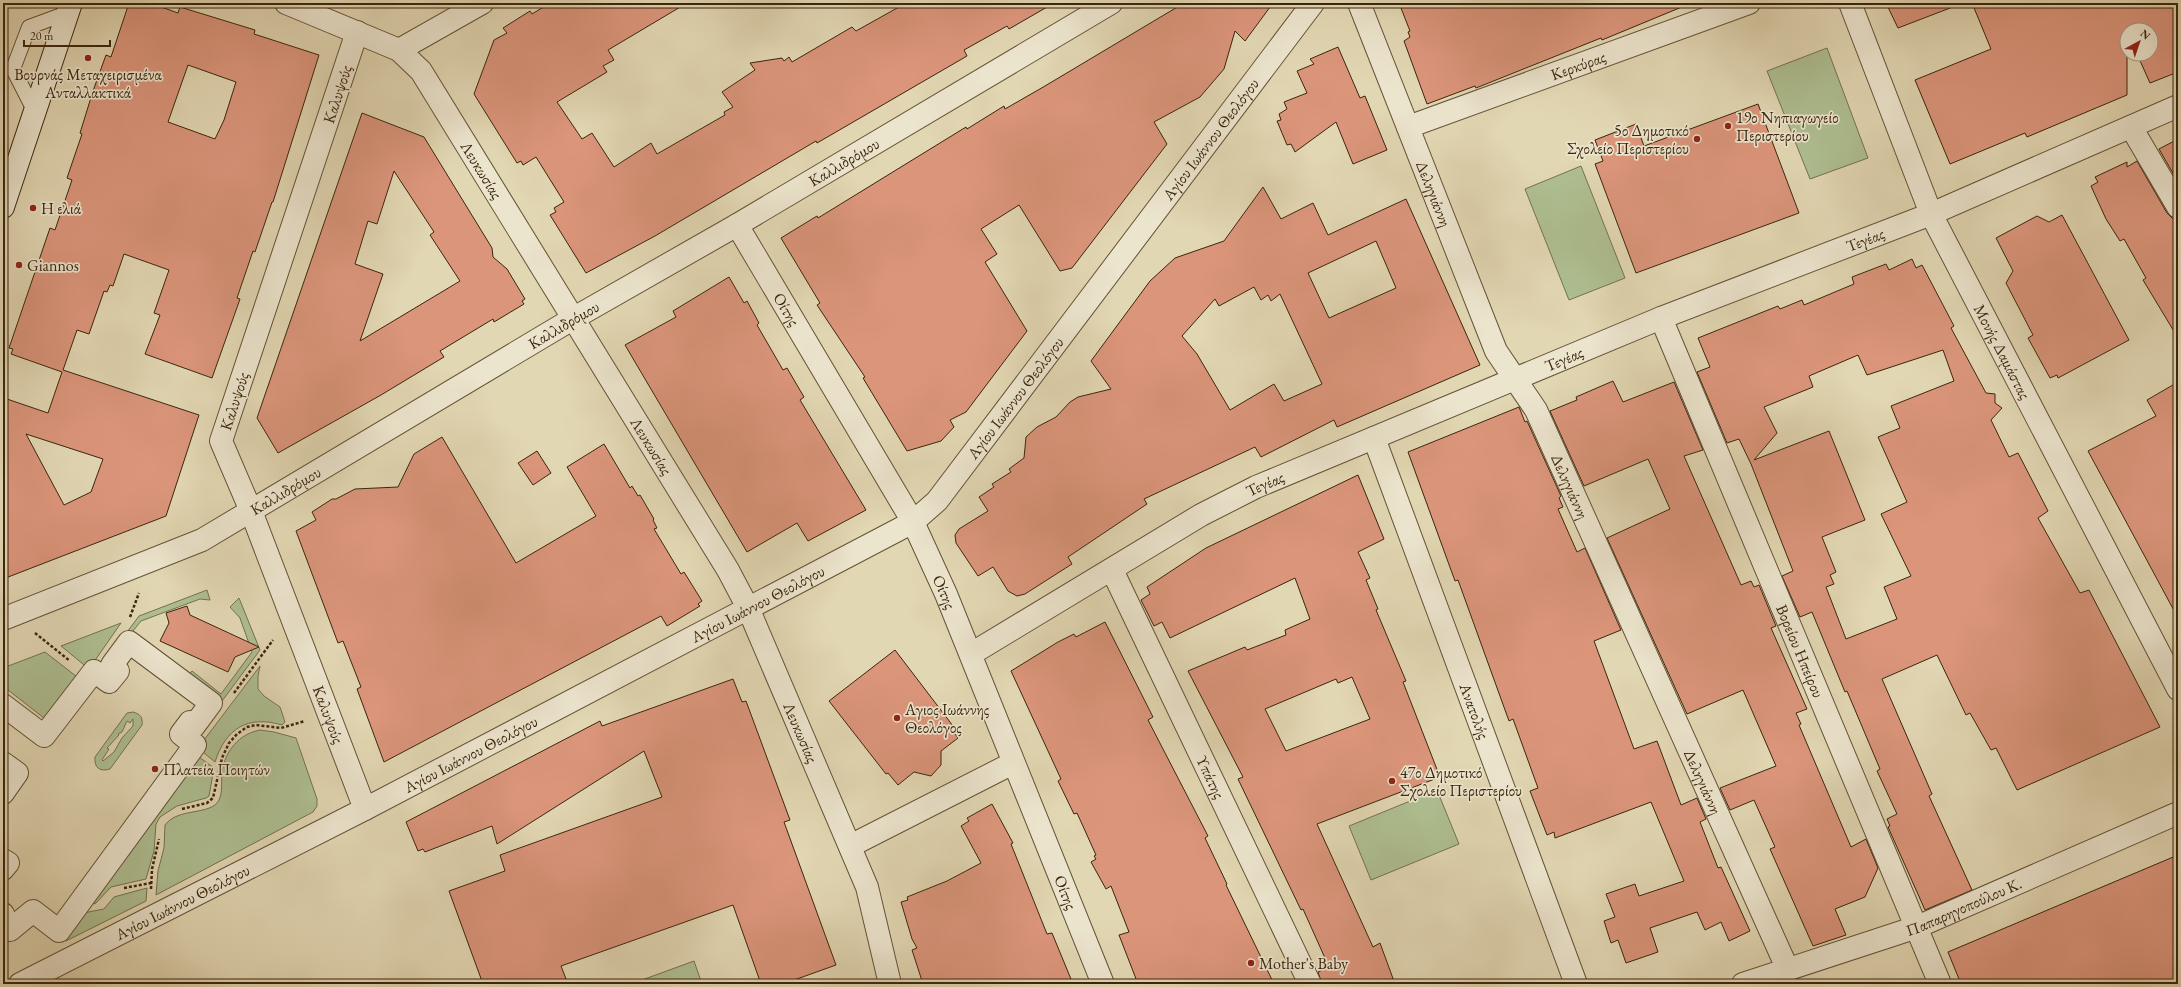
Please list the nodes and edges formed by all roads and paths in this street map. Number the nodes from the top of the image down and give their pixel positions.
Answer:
1 (286, 3) edge
2 (482, 3) edge
3 (1111, 3) edge
4 (1313, 3) edge
5 (1359, 3) edge
6 (1749, 3) edge
7 (1850, 3) edge
8 (69, 8) edge
9 (357, 32) junction
10 (399, 50) junction
11 (2178, 106) edge
12 (34, 110) junction
13 (1408, 127) junction
14 (2131, 127) junction
15 (3, 207) edge
16 (2178, 208) edge
17 (1931, 214) junction
18 (736, 225) junction
19 (574, 318) junction
20 (1661, 318) junction
21 (1514, 378) junction
22 (1374, 438) junction
23 (250, 511) junction
24 (913, 522) junction
25 (1112, 570) junction
26 (748, 608) junction
27 (290, 616) junction
28 (8, 618) edge
29 (971, 654) junction
30 (90, 676) junction
31 (2178, 689) edge
32 (231, 697) dead end
33 (3, 705) edge
34 (328, 712) junction
35 (3, 763) edge
36 (1013, 763) junction
37 (3, 793) edge
38 (365, 809) junction
39 (177, 810) dead end
40 (2178, 813) edge
41 (159, 836) dead end
42 (850, 846) junction
43 (3, 860) edge
44 (3, 869) edge
45 (160, 913) junction
46 (3, 914) edge
47 (1917, 927) junction
48 (1788, 970) junction
49 (20, 984) edge
50 (890, 984) edge
51 (1103, 984) edge
52 (1310, 984) edge
53 (1576, 984) edge
54 (1744, 984) edge
55 (1940, 984) edge

1 - 9 street, Λευκωσίας
2 - 10 street
3 - 18 street, Καλλιδρόμου
4 - 24 street, Αγίου Ιωάννου Θεολόγου
5 - 13 street, Δεληγιάννη
6 - 13 street, Κερκύρας
7 - 17 street, Μονής Δαμάστας
8 - 12 street
8 - 12 lane
9 - 10 street, Λευκωσίας
9 - 23 street, Καλυψούς
10 - 19 street, Λευκωσίας
11 - 14 street, Τεγέας
12 - 15 street
13 - 21 street, Δεληγιάννη
14 - 16 street
14 - 17 street, Τεγέας
17 - 20 street, Τεγέας
17 - 31 street, Μονής Δαμάστας
18 - 19 street, Καλλιδρόμου
18 - 24 street, Οίτης
19 - 23 street, Καλλιδρόμου
19 - 26 street, Λευκωσίας
20 - 21 street, Τεγέας
20 - 47 street, Βορείου Ηπείρου
21 - 22 street, Τεγέας
21 - 48 street, Δεληγιάννη
22 - 25 street, Τεγέας
22 - 53 street, Ανατολής
23 - 27 street, Καλυψούς
23 - 28 street, Καλλιδρόμου
24 - 26 street, Αγίου Ιωάννου Θεολόγου
24 - 29 street, Οίτης
25 - 29 street, Τεγέας
25 - 52 street, Υπάτης
26 - 38 street, Αγίου Ιωάννου Θεολόγου
26 - 42 street, Λευκωσίας
27 - 32 path
27 - 34 street, Καλυψούς
28 - 30 path
29 - 36 street, Οίτης
30 - 33 street
30 - 46 street
34 - 38 street, Καλυψούς
34 - 39 path
35 - 37 street
36 - 42 street
36 - 51 street, Οίτης
38 - 45 street, Αγίου Ιωάννου Θεολόγου
40 - 47 street, Παπαρηγοπούλου Κ.
41 - 45 path
42 - 50 street, Λευκωσίας
43 - 44 street
45 - 49 street, Αγίου Ιωάννου Θεολόγου
47 - 48 street, Παπαρηγοπούλου Κ.
47 - 55 street, Βορείου Ηπείρου
48 - 54 street, Παπαρηγοπούλου Κ.

